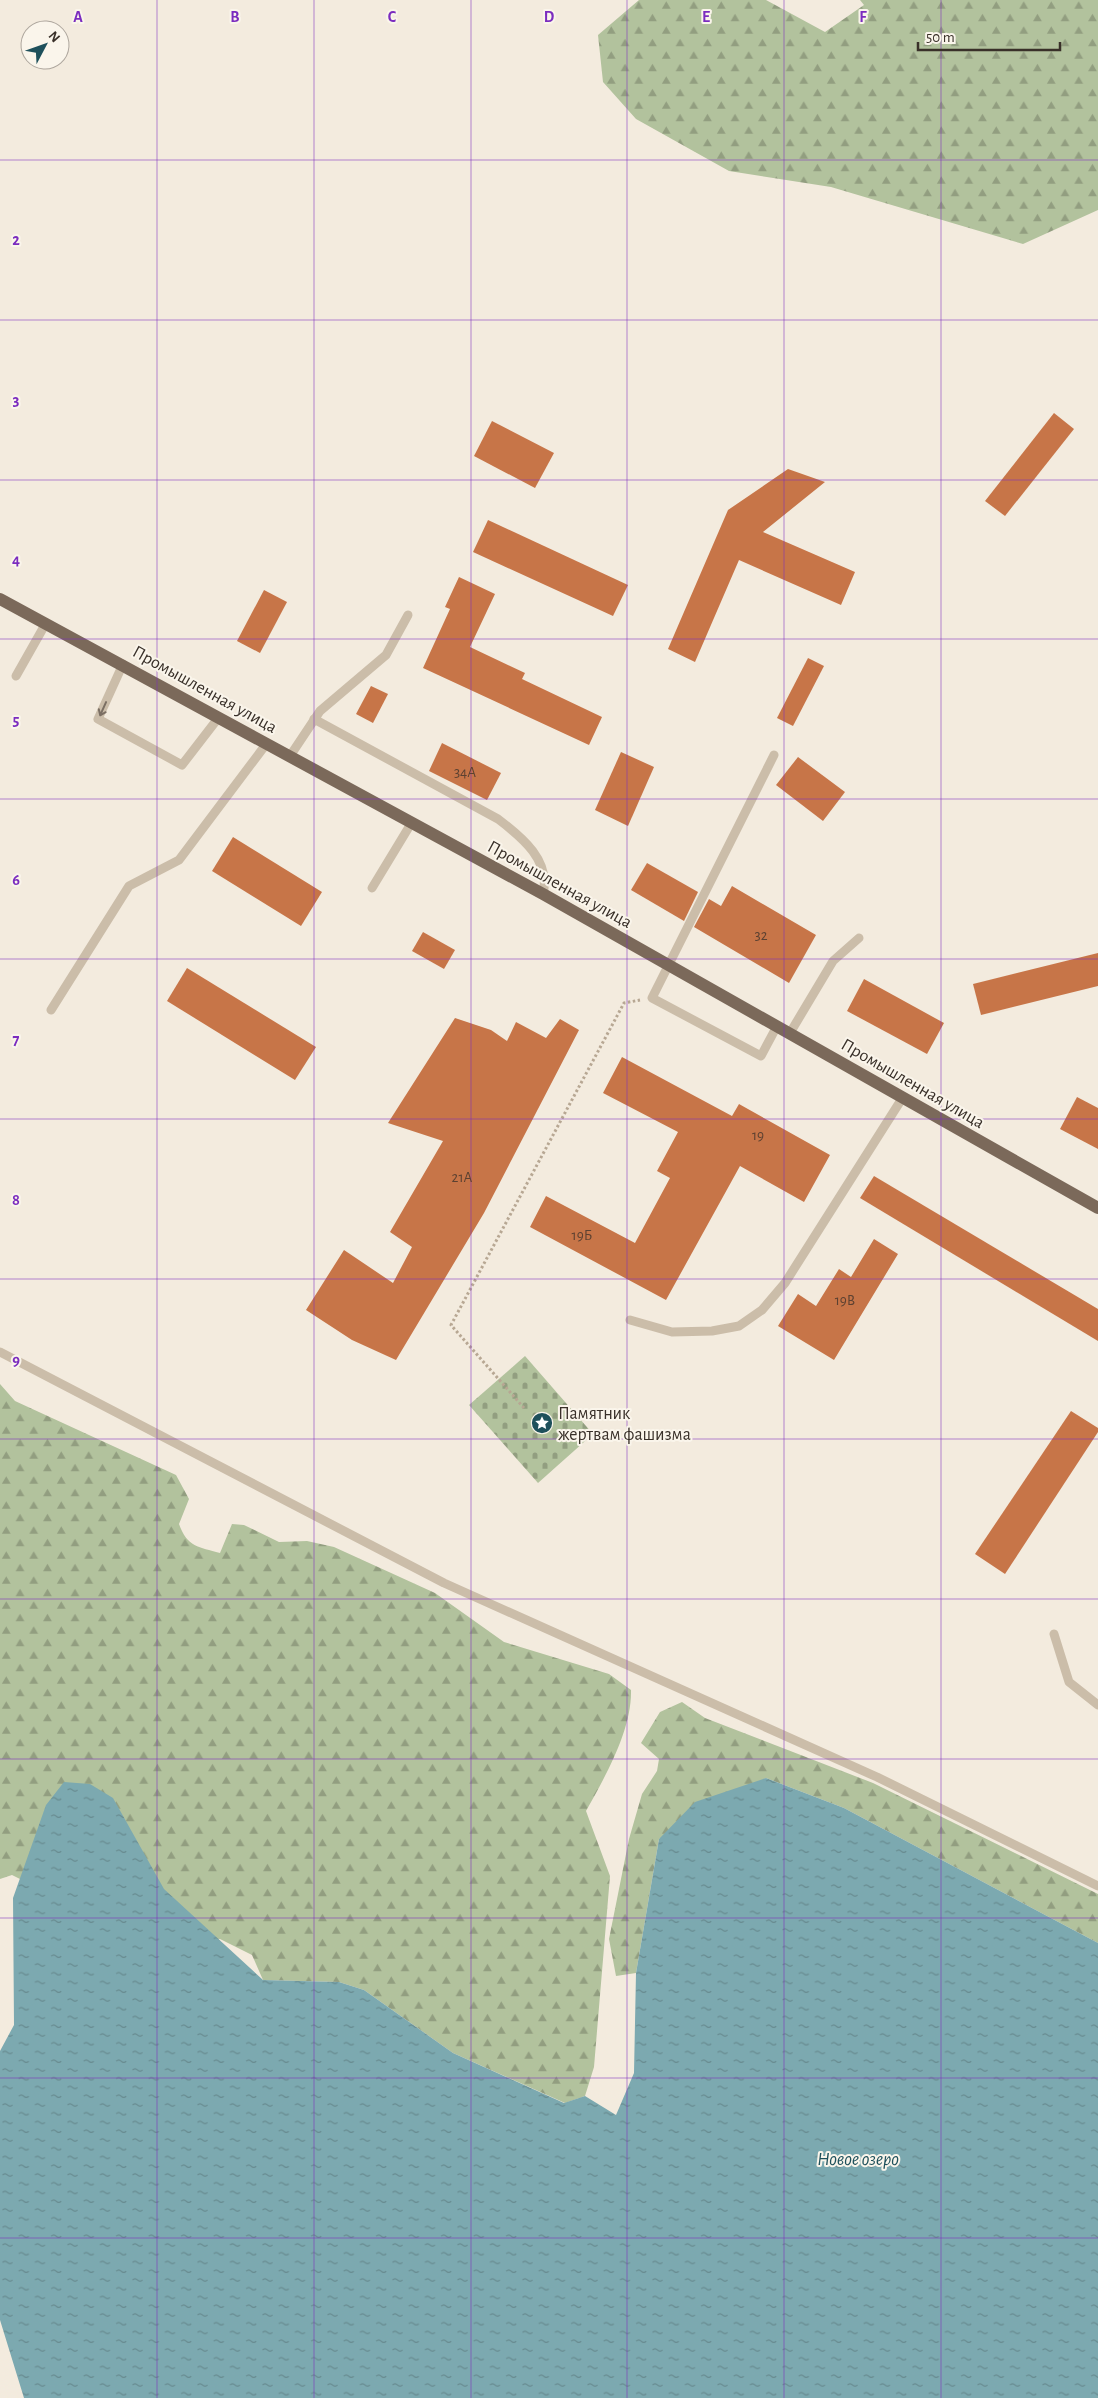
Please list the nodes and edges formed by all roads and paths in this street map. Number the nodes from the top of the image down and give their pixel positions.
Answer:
1 (0, 599) edge
2 (408, 615) dead end
3 (46, 624) junction
4 (123, 664) junction
5 (16, 676) dead end
6 (219, 717) junction
7 (314, 719) junction
8 (267, 743) junction
9 (774, 755) dead end
10 (290, 756) junction
11 (412, 822) junction
12 (372, 888) dead end
13 (543, 894) junction
14 (859, 938) dead end
15 (669, 965) junction
16 (652, 998) junction
17 (52, 1010) dead end
18 (777, 1026) junction
19 (790, 1033) junction
20 (903, 1097) junction
21 (1098, 1208) edge
22 (630, 1320) dead end
23 (0, 1352) edge
24 (524, 1408) dead end
25 (1054, 1634) dead end
26 (1098, 1705) edge
27 (1098, 1886) edge

1 - 3 main road, Промышленная улица
2 - 7 lane
3 - 4 main road, Промышленная улица
3 - 5 lane
4 - 6 main road, Промышленная улица
4 -> 6 lane
6 - 8 main road, Промышленная улица
7 - 10 lane
7 - 13 lane
8 - 10 main road, Промышленная улица
8 - 17 lane
9 - 15 lane
10 - 11 main road, Промышленная улица
11 - 12 lane
11 - 13 main road, Промышленная улица
13 - 15 main road, Промышленная улица
14 - 19 lane
15 - 16 lane
15 - 18 main road, Промышленная улица
16 - 18 lane
16 - 24 path
18 - 19 main road, Промышленная улица
19 - 20 main road, Промышленная улица
20 - 21 main road, Промышленная улица
20 - 22 lane
23 - 27 lane
25 - 26 lane

